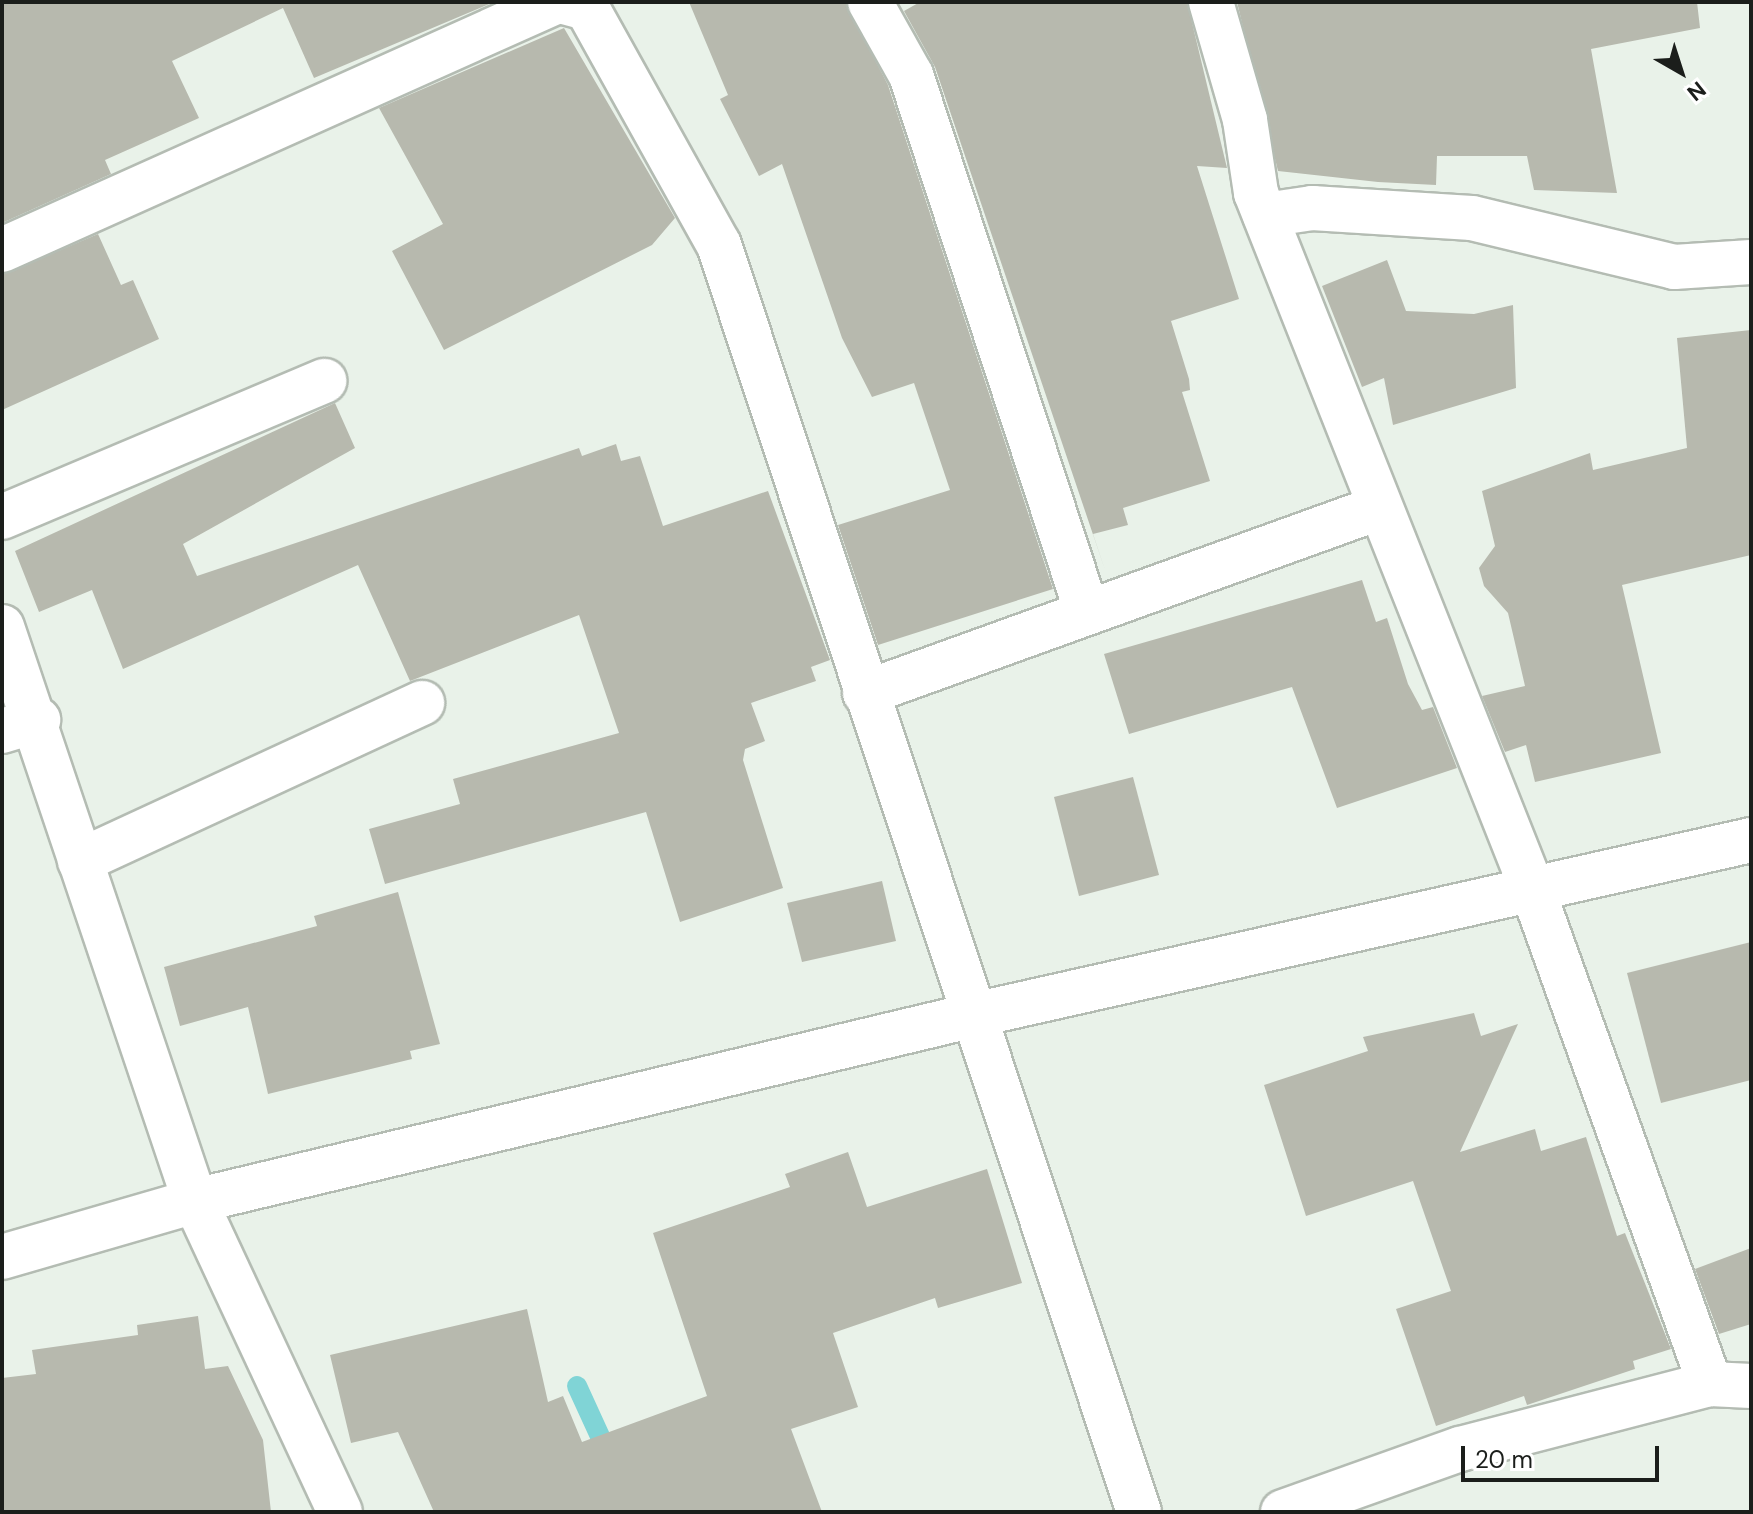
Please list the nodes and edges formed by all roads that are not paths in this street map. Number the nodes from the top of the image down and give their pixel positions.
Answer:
1 (870, 2) edge
2 (1211, 2) edge
3 (576, 4) edge
4 (1265, 215) junction
5 (2, 250) edge
6 (1751, 262) edge
7 (324, 381) dead end
8 (1378, 508) junction
9 (2, 517) edge
10 (1086, 609) junction
11 (2, 627) edge
12 (865, 693) junction
13 (422, 703) dead end
14 (20, 726) edge
15 (1751, 840) edge
16 (80, 861) junction
17 (1533, 891) junction
18 (974, 1015) junction
19 (195, 1201) junction
20 (2, 1257) edge
21 (1730, 1385) edge
22 (340, 1512) edge
23 (1139, 1512) edge
24 (1283, 1512) edge

1 - 10 street
2 - 4 street
3 - 5 street
3 - 12 street
4 - 6 street
4 - 8 street
7 - 9 street
8 - 10 street
8 - 17 street
10 - 12 street
11 - 14 street
12 - 18 street
13 - 16 street
14 - 16 street
15 - 17 street
16 - 19 street
17 - 18 street
17 - 21 street
18 - 19 street
18 - 23 street
19 - 20 street
19 - 22 street
21 - 24 street

